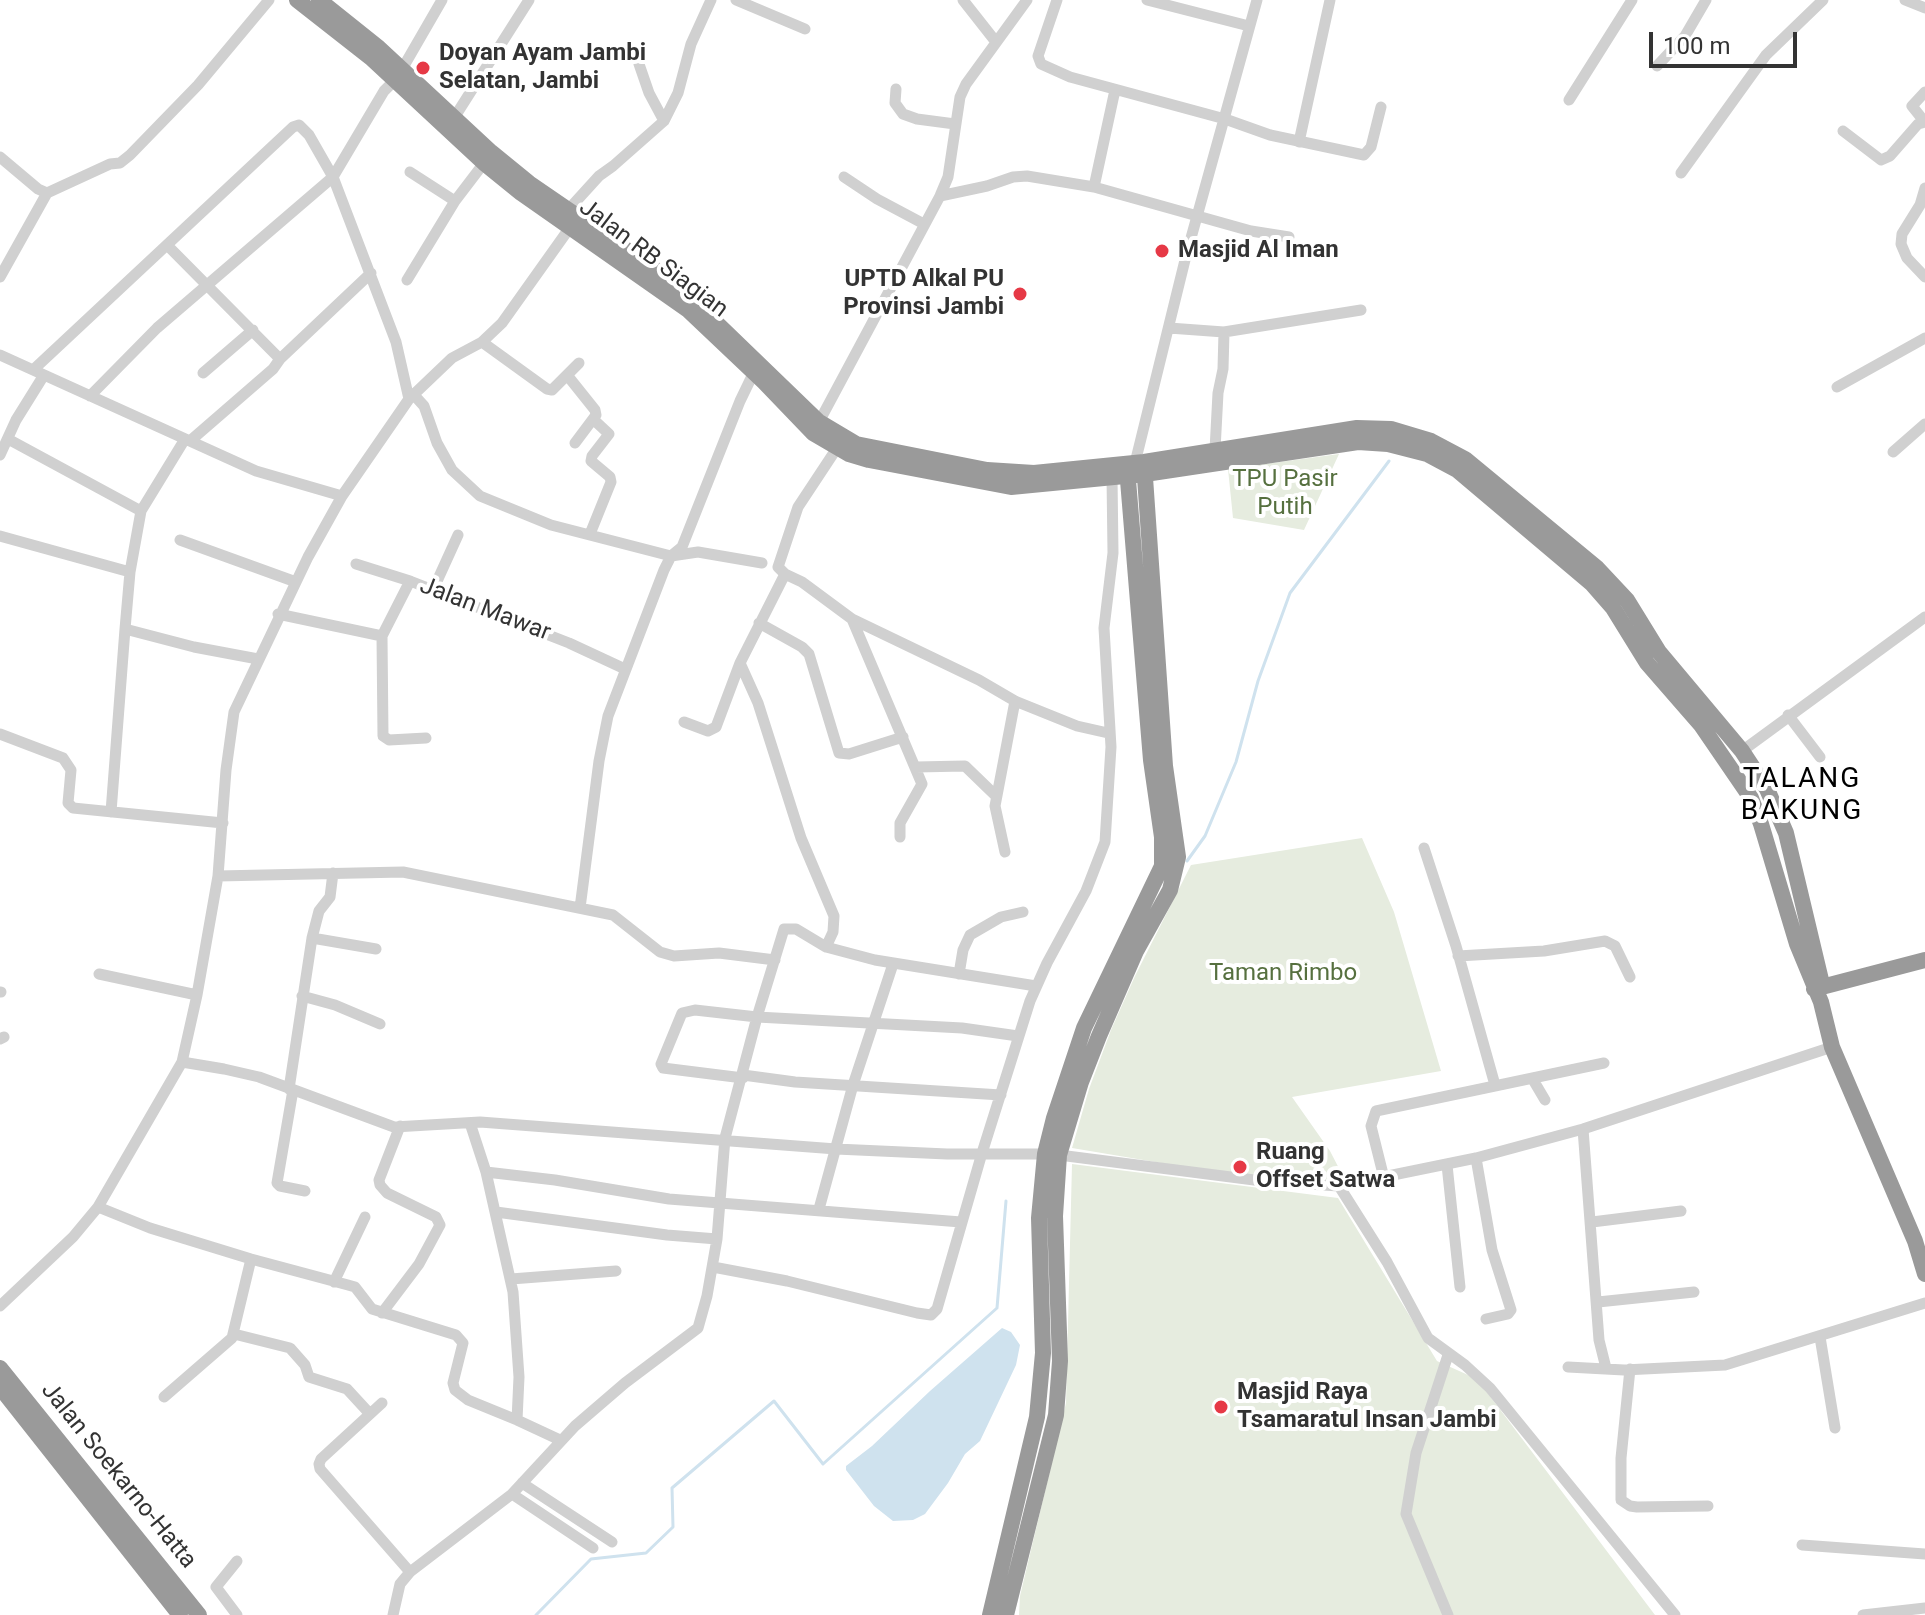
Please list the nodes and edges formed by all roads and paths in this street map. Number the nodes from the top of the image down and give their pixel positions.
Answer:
1 (269, 0) edge
2 (297, 0) edge
3 (319, 0) edge
4 (442, 0) edge
5 (529, 0) edge
6 (711, 0) edge
7 (736, 0) edge
8 (963, 0) edge
9 (1057, 0) edge
10 (1147, 0) edge
11 (1257, 0) edge
12 (1330, 0) edge
13 (1632, 0) edge
14 (1706, 0) edge
15 (1823, 0) edge
16 (1905, 0) edge
17 (1023, 2) edge
18 (1925, 8) edge
19 (1249, 26) junction
20 (805, 29) dead end
21 (996, 42) junction
22 (639, 64) dead end
23 (1657, 66) dead end
24 (398, 76) junction
25 (896, 89) dead end
26 (1115, 90) junction
27 (1925, 92) edge
28 (1569, 100) dead end
29 (1381, 107) dead end
30 (454, 118) junction
31 (1225, 119) junction
32 (664, 121) junction
33 (1924, 121) edge
34 (955, 124) junction
35 (1843, 131) dead end
36 (1299, 142) junction
37 (0, 157) edge
38 (484, 163) junction
39 (410, 172) dead end
40 (1681, 173) dead end
41 (333, 177) junction
42 (844, 177) dead end
43 (1094, 187) junction
44 (1925, 188) edge
45 (47, 193) junction
46 (940, 196) junction
47 (455, 201) junction
48 (569, 209) junction
49 (1198, 217) junction
50 (924, 224) junction
51 (571, 226) junction
52 (1289, 237) dead end
53 (167, 245) junction
54 (371, 273) junction
55 (0, 277) edge
56 (1925, 277) edge
57 (407, 280) dead end
58 (206, 284) junction
59 (1361, 310) dead end
60 (1169, 328) junction
61 (253, 330) junction
62 (1224, 332) junction
63 (1925, 338) edge
64 (482, 342) junction
65 (0, 355) edge
66 (280, 359) junction
67 (579, 363) dead end
68 (754, 372) junction
69 (38, 373) junction
70 (203, 373) dead end
71 (567, 375) junction
72 (1837, 387) dead end
73 (90, 396) junction
74 (412, 397) junction
75 (594, 420) junction
76 (819, 422) junction
77 (1925, 424) edge
78 (8, 439) junction
79 (188, 440) junction
80 (575, 443) dead end
81 (837, 448) junction
82 (1215, 450) junction
83 (1893, 452) dead end
84 (0, 455) edge
85 (1132, 469) junction
86 (1012, 480) junction
87 (1490, 489) junction
88 (342, 496) junction
89 (141, 511) junction
90 (590, 534) junction
91 (458, 535) dead end
92 (0, 536) edge
93 (180, 540) dead end
94 (671, 556) junction
95 (762, 563) dead end
96 (356, 564) dead end
97 (130, 572) junction
98 (785, 574) junction
99 (410, 581) junction
100 (296, 582) junction
101 (433, 590) junction
102 (278, 614) junction
103 (1925, 617) edge
104 (852, 619) junction
105 (759, 623) junction
106 (125, 629) junction
107 (382, 636) junction
108 (258, 659) junction
109 (740, 663) junction
110 (625, 669) junction
111 (1015, 701) junction
112 (1788, 715) junction
113 (684, 722) dead end
114 (1108, 733) junction
115 (0, 734) edge
116 (903, 737) junction
117 (426, 738) dead end
118 (1742, 751) junction
119 (1820, 757) dead end
120 (916, 767) junction
121 (996, 796) junction
122 (111, 812) junction
123 (223, 823) junction
124 (900, 837) dead end
125 (1424, 848) dead end
126 (1005, 852) dead end
127 (333, 873) junction
128 (218, 876) junction
129 (580, 908) junction
130 (1023, 912) dead end
131 (312, 938) junction
132 (826, 947) junction
133 (376, 949) dead end
134 (1458, 956) junction
135 (775, 960) junction
136 (1925, 960) edge
137 (893, 964) junction
138 (99, 974) dead end
139 (959, 974) junction
140 (1630, 977) dead end
141 (1036, 986) junction
142 (1819, 993) junction
143 (197, 995) junction
144 (302, 996) junction
145 (757, 1017) junction
146 (380, 1024) dead end
147 (875, 1024) junction
148 (1018, 1036) junction
149 (1832, 1047) junction
150 (182, 1062) junction
151 (1604, 1063) dead end
152 (743, 1076) junction
153 (1532, 1078) junction
154 (853, 1085) junction
155 (1495, 1085) junction
156 (291, 1089) junction
157 (1001, 1095) junction
158 (1545, 1100) dead end
159 (470, 1123) junction
160 (400, 1126) junction
161 (1583, 1129) junction
162 (725, 1138) junction
163 (836, 1149) junction
164 (982, 1153) junction
165 (1052, 1155) junction
166 (1476, 1158) junction
167 (1447, 1165) junction
168 (486, 1172) junction
169 (1384, 1178) junction
170 (1339, 1186) junction
171 (305, 1191) dead end
172 (721, 1203) junction
173 (98, 1207) junction
174 (819, 1209) junction
175 (1681, 1211) dead end
176 (496, 1212) junction
177 (365, 1217) dead end
178 (961, 1222) junction
179 (1592, 1222) junction
180 (717, 1239) junction
181 (1920, 1239) edge
182 (251, 1259) junction
183 (713, 1267) junction
184 (616, 1271) dead end
185 (1925, 1274) edge
186 (511, 1279) junction
187 (334, 1282) junction
188 (1460, 1287) dead end
189 (1694, 1292) dead end
190 (1598, 1302) junction
191 (1925, 1303) edge
192 (0, 1306) edge
193 (382, 1313) junction
194 (1486, 1319) dead end
195 (234, 1334) junction
196 (1820, 1337) junction
197 (1448, 1355) junction
198 (1568, 1367) dead end
199 (0, 1368) edge
200 (1606, 1368) junction
201 (1630, 1369) junction
202 (0, 1387) edge
203 (164, 1397) dead end
204 (382, 1403) dead end
205 (370, 1414) junction
206 (517, 1420) junction
207 (1835, 1428) dead end
208 (560, 1440) junction
209 (522, 1483) junction
210 (512, 1494) junction
211 (1708, 1506) dead end
212 (612, 1542) dead end
213 (1802, 1545) dead end
214 (593, 1548) dead end
215 (1925, 1554) edge
216 (237, 1561) dead end
217 (410, 1572) junction
218 (1918, 1611) edge
219 (180, 1615) edge
220 (199, 1615) edge
221 (237, 1615) edge
222 (393, 1615) edge
223 (990, 1615) edge
224 (1006, 1615) edge
225 (1448, 1615) edge
226 (1675, 1615) edge
227 (1863, 1615) edge

1 - 45 street
2 - 24 highway, Jalan RB Siagian
3 - 24 highway, Jalan RB Siagian
4 - 24 street
5 - 30 street
6 - 32 street
7 - 20 street
8 - 21 street
9 - 26 street
10 - 19 street
11 - 19 street
12 - 36 street
13 - 28 street
14 - 23 street
15 - 40 street
16 - 18 street
17 - 21 street
19 - 31 street
21 - 34 street
22 - 32 street
24 - 30 highway, Jalan RB Siagian
24 - 38 highway, Jalan RB Siagian
24 - 41 street
25 - 34 street
26 - 31 street
26 - 43 street
27 - 33 street
29 - 36 street
30 - 48 highway, Jalan RB Siagian
31 - 36 street
31 - 49 street
32 - 48 street
33 - 35 street
34 - 46 street
37 - 45 street
38 - 47 street
38 - 51 highway, Jalan RB Siagian
39 - 47 street
41 - 53 street
41 - 54 street
41 - 58 street
42 - 50 street
43 - 46 street
43 - 49 street
44 - 56 street
45 - 55 street
46 - 50 street
47 - 57 street
48 - 76 highway, Jalan RB Siagian
49 - 52 street
49 - 60 street
50 - 76 street
51 - 64 street
51 - 68 highway, Jalan RB Siagian
53 - 58 street
53 - 69 street
54 - 66 street
54 - 74 street
58 - 61 street
58 - 73 street
59 - 62 street
60 - 62 street
60 - 85 street
61 - 66 street
61 - 70 street
62 - 82 street
63 - 72 street
64 - 71 street
64 - 74 street
65 - 69 street
66 - 79 street
67 - 71 street
68 - 81 highway, Jalan RB Siagian
68 - 94 street
69 - 73 street
69 - 78 street
71 - 75 street
73 - 79 street
74 - 88 street
74 - 90 street
75 - 80 street
75 - 90 street
76 - 86 highway, Jalan RB Siagian
77 - 83 street
78 - 84 street
78 - 89 street
79 - 88 street
79 - 89 street
81 - 86 highway, Jalan RB Siagian
81 - 98 street
82 - 85 highway
82 - 87 highway
85 - 86 highway
85 - 87 highway
85 - 114 street
85 - 165 highway
87 - 118 highway
87 - 142 highway
88 - 100 street
89 - 97 street
90 - 94 street
91 - 101 street
92 - 97 street
93 - 100 street
94 - 95 street
94 - 110 street
96 - 99 street
97 - 106 street
98 - 104 street
98 - 105 street
99 - 101 street, Jalan Mawar
99 - 107 street, Jalan Mawar
100 - 102 street
101 - 110 street, Jalan Mawar
102 - 107 street
102 - 108 street
103 - 112 street
104 - 111 street
104 - 116 street
105 - 109 street
105 - 116 street
106 - 108 street
106 - 122 street
107 - 117 street
108 - 123 street
109 - 113 street
109 - 132 street
110 - 129 street
111 - 114 street
111 - 121 street
112 - 118 street
112 - 119 street
114 - 141 street
115 - 122 street
116 - 120 street
118 - 142 highway
120 - 121 street
120 - 124 street
121 - 126 street
122 - 123 street
123 - 128 street
125 - 134 street
127 - 128 street
127 - 129 street
127 - 131 street
128 - 143 street
129 - 135 street
130 - 139 street
131 - 133 street
131 - 144 street
132 - 135 street
132 - 137 street
134 - 140 street
134 - 155 street
135 - 145 street
136 - 142 highway
137 - 139 street
137 - 147 street
138 - 143 street
139 - 141 street
141 - 148 street
142 - 149 highway
143 - 150 street
144 - 146 street
144 - 156 street
145 - 147 street
145 - 152 street
145 - 152 street
147 - 148 street
147 - 154 street
148 - 157 street
149 - 161 street
149 - 181 highway
150 - 156 street
150 - 173 street
151 - 153 street
152 - 154 street
152 - 162 street
153 - 155 street
153 - 158 street
154 - 157 street
154 - 163 street
155 - 169 street
156 - 160 street
156 - 171 street
157 - 164 street
159 - 160 street
159 - 162 street
159 - 168 street
160 - 193 street
161 - 166 street
161 - 179 street
162 - 163 street
162 - 172 street
163 - 164 street
163 - 174 street
164 - 165 street
164 - 178 street
165 - 170 street
165 - 223 highway
165 - 224 highway
166 - 167 street
166 - 194 street
167 - 169 street
167 - 188 street
168 - 172 street
168 - 176 street
169 - 170 street
170 - 197 street
172 - 174 street
172 - 180 street
173 - 182 street
173 - 192 street
174 - 178 street
175 - 179 street
176 - 180 street
176 - 186 street
177 - 187 street
178 - 183 street
179 - 190 street
180 - 183 street
181 - 185 highway
182 - 187 street
182 - 195 street
183 - 208 street
184 - 186 street
186 - 206 street
187 - 193 street
189 - 190 street
190 - 200 street
191 - 196 street
193 - 206 street
195 - 203 street
195 - 205 street
196 - 201 street
196 - 207 street
197 - 225 street
197 - 226 street
198 - 200 street
199 - 220 highway, Jalan Soekarno-Hatta
200 - 201 street
201 - 211 street
202 - 219 highway, Jalan Soekarno-Hatta
204 - 205 street
205 - 217 street
206 - 208 street
208 - 209 street
209 - 210 street
209 - 212 street
210 - 214 street
210 - 217 street
213 - 215 street
216 - 221 street
217 - 222 street
218 - 227 street

